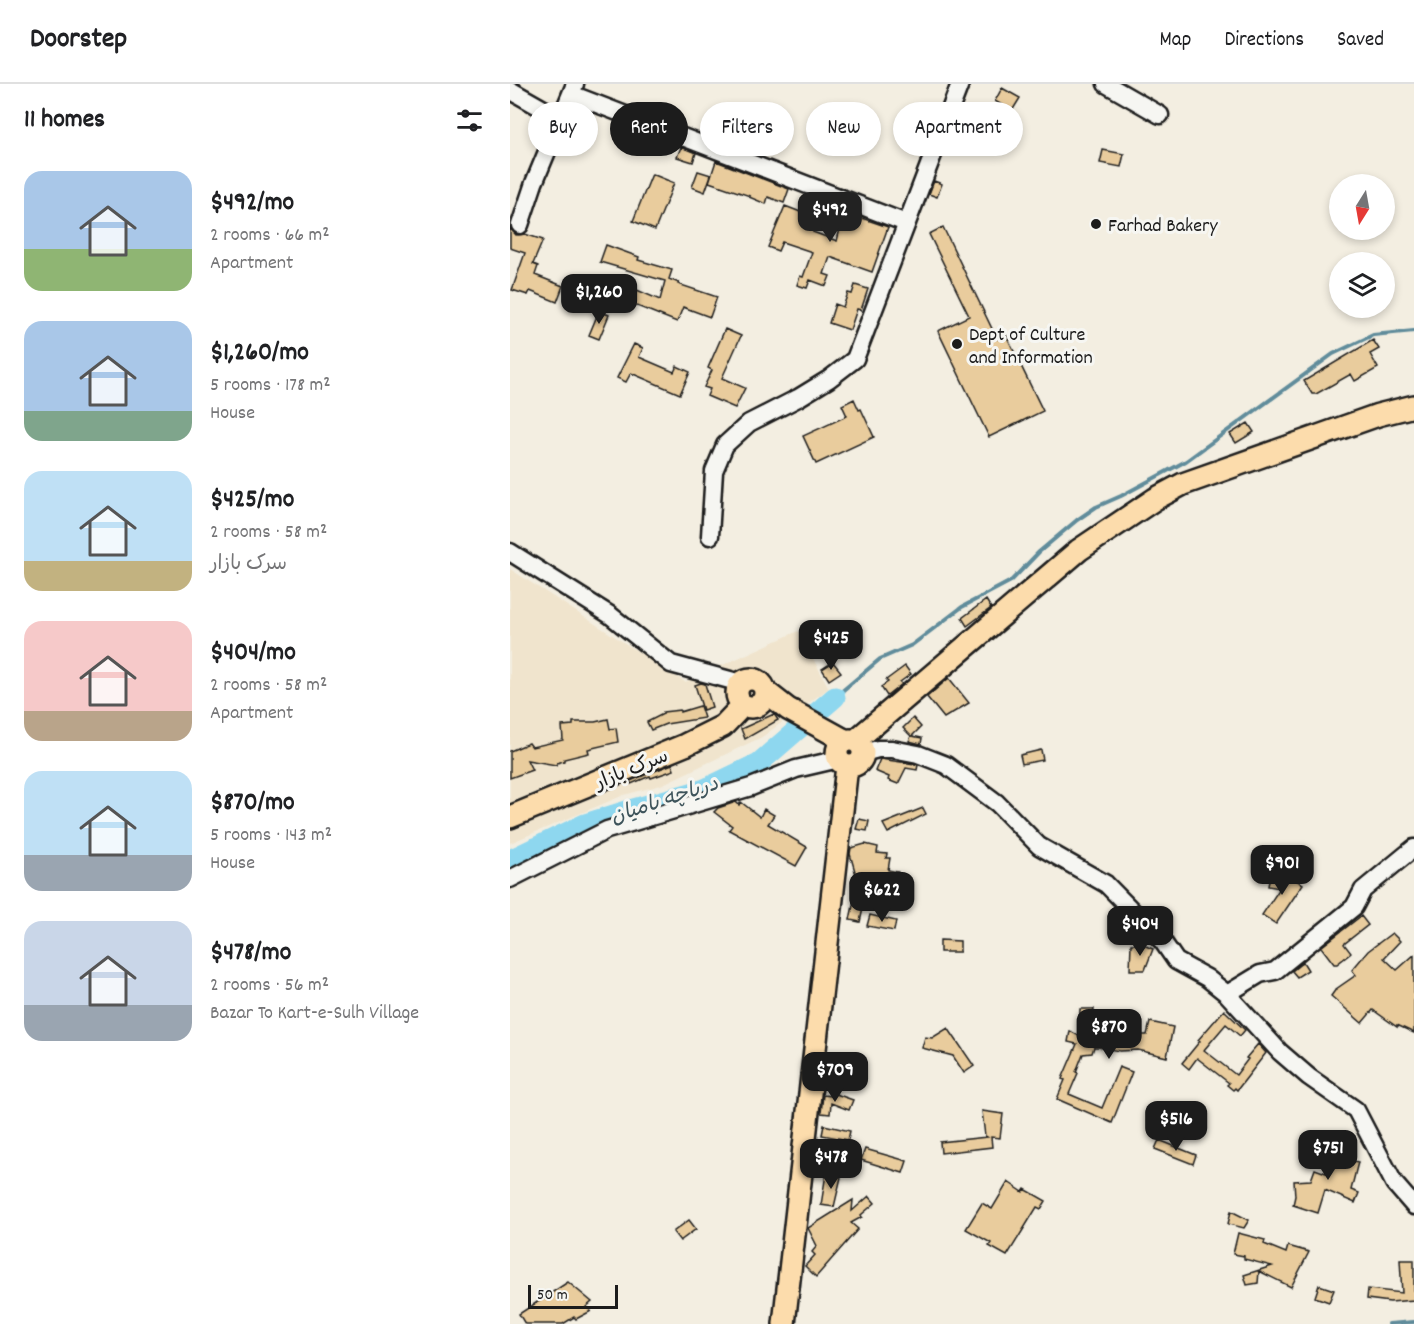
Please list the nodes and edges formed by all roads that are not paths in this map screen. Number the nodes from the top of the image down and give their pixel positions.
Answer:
1 (960, 84) edge
2 (1106, 84) edge
3 (573, 89) edge
4 (510, 90) edge
5 (532, 102) edge
6 (1160, 115) dead end
7 (545, 156) edge
8 (906, 224) junction
9 (520, 225) dead end
10 (1414, 406) edge
11 (710, 536) dead end
12 (510, 552) edge
13 (741, 683) joint
14 (757, 699) junction
15 (842, 747) junction
16 (510, 817) edge
17 (1414, 848) edge
18 (510, 879) edge
19 (1227, 994) junction
20 (1414, 1206) edge
21 (784, 1324) edge

1 - 8 street
2 - 6 street
3 - 8 street
4 - 5 street
7 - 9 street
8 - 11 street
10 - 15 main road
12 - 13 street
13 - 14 main road
14 - 15 main road
14 - 16 main road, سرک بازار
15 - 18 street
15 - 19 street
15 - 21 main road
17 - 19 street
19 - 20 street

